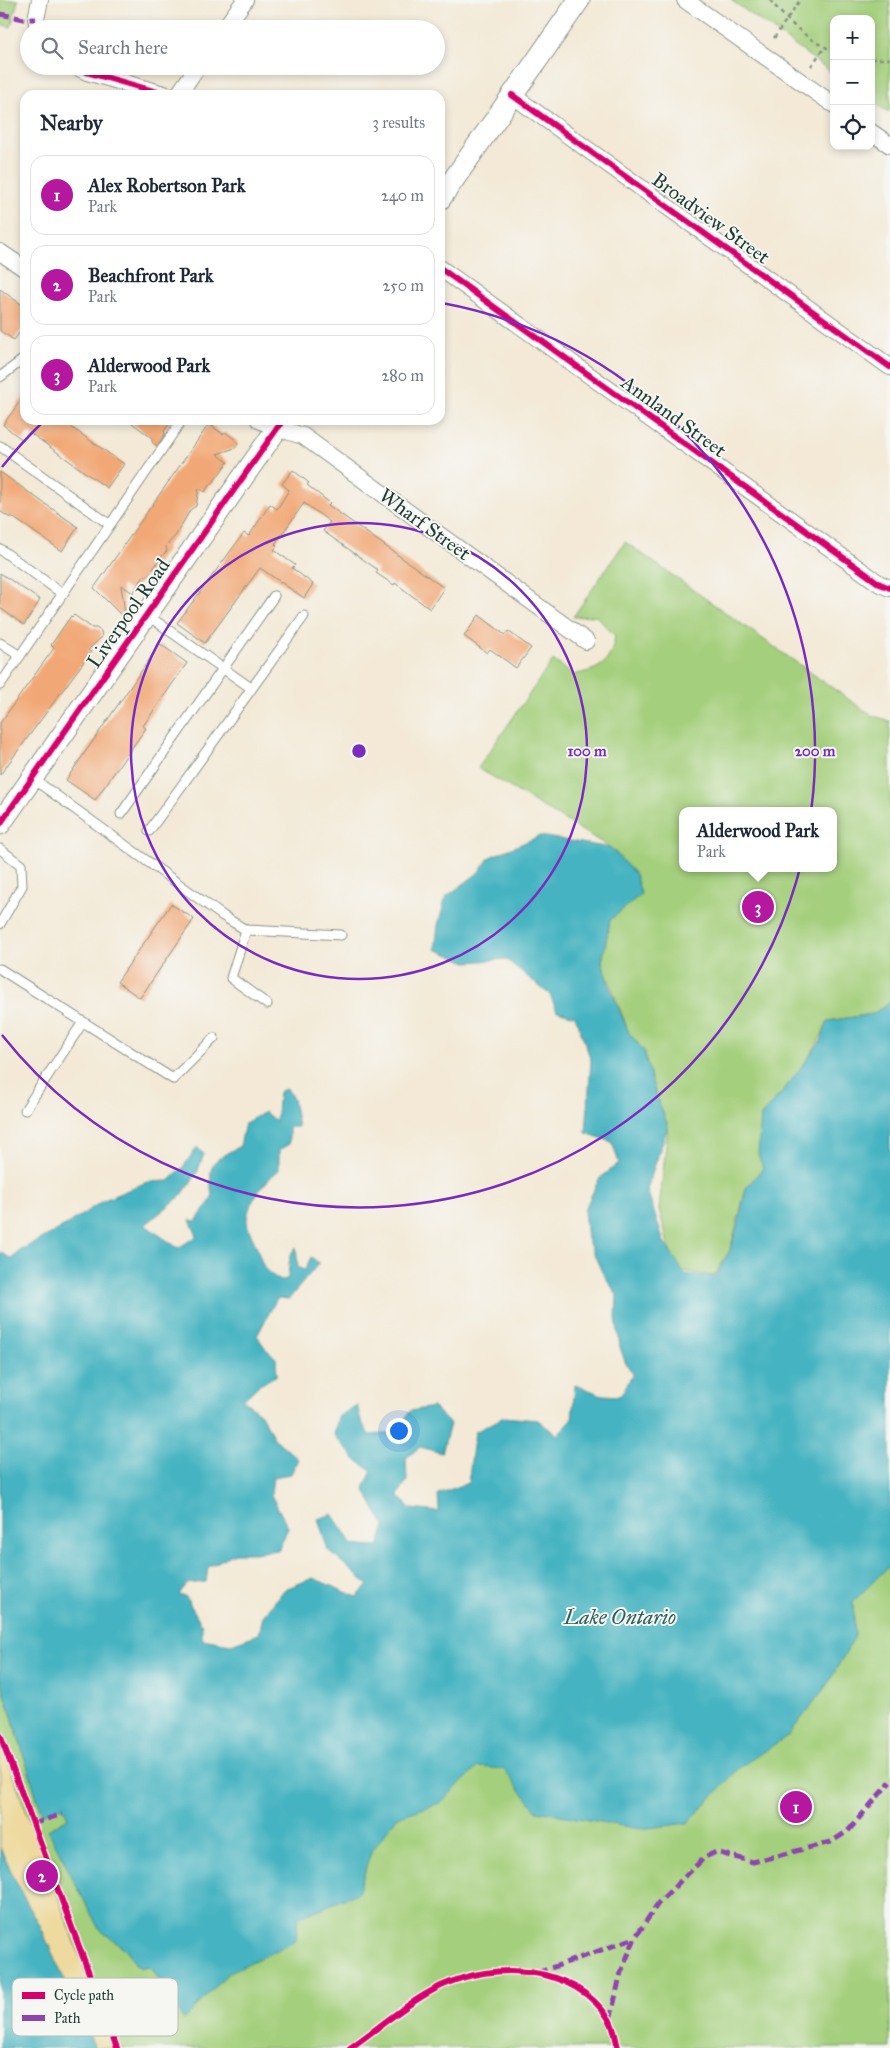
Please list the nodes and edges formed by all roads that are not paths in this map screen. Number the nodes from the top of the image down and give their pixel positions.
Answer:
1 (40, 0) edge
2 (244, 0) edge
3 (579, 0) edge
4 (685, 0) edge
5 (36, 20) edge
6 (230, 20) edge
7 (97, 75) edge
8 (192, 75) edge
9 (150, 90) edge
10 (181, 90) edge
11 (512, 95) junction
12 (830, 102) edge
13 (875, 135) edge
14 (890, 145) edge
15 (445, 192) edge
16 (0, 252) edge
17 (20, 266) edge
18 (445, 272) edge
19 (20, 361) edge
20 (890, 367) edge
21 (1, 374) edge
22 (178, 425) edge
23 (272, 425) edge
24 (278, 425) edge
25 (0, 446) edge
26 (109, 524) junction
27 (0, 549) edge
28 (890, 588) edge
29 (63, 594) junction
30 (274, 596) dead end
31 (147, 615) junction
32 (304, 616) dead end
33 (586, 641) dead end
34 (0, 642) edge
35 (20, 656) junction
36 (223, 667) junction
37 (0, 685) edge
38 (251, 688) junction
39 (32, 778) junction
40 (121, 814) dead end
41 (1, 822) edge
42 (149, 831) dead end
43 (0, 849) edge
44 (0, 924) edge
45 (246, 930) junction
46 (341, 935) dead end
47 (0, 969) edge
48 (267, 1004) dead end
49 (83, 1022) junction
50 (214, 1038) dead end
51 (25, 1110) dead end

1 - 5 street
2 - 6 street
3 - 11 street
4 - 12 street
7 - 9 street
8 - 10 street
11 - 15 street
11 - 20 street, Broadview Street
13 - 14 street
16 - 17 street
18 - 28 street, Annland Street
19 - 21 lane
22 - 26 lane
23 - 31 street, Liverpool Road
24 - 33 street, Wharf Street
25 - 26 lane
26 - 29 lane
27 - 29 lane
29 - 35 lane
30 - 36 lane
31 - 36 lane
31 - 39 street, Liverpool Road
32 - 38 lane
34 - 35 lane
35 - 37 lane
36 - 38 lane
36 - 40 lane
38 - 42 lane
39 - 41 street, Liverpool Road
39 - 45 lane
43 - 44 lane
45 - 46 lane
45 - 48 lane
47 - 49 lane
49 - 50 lane
49 - 51 lane

